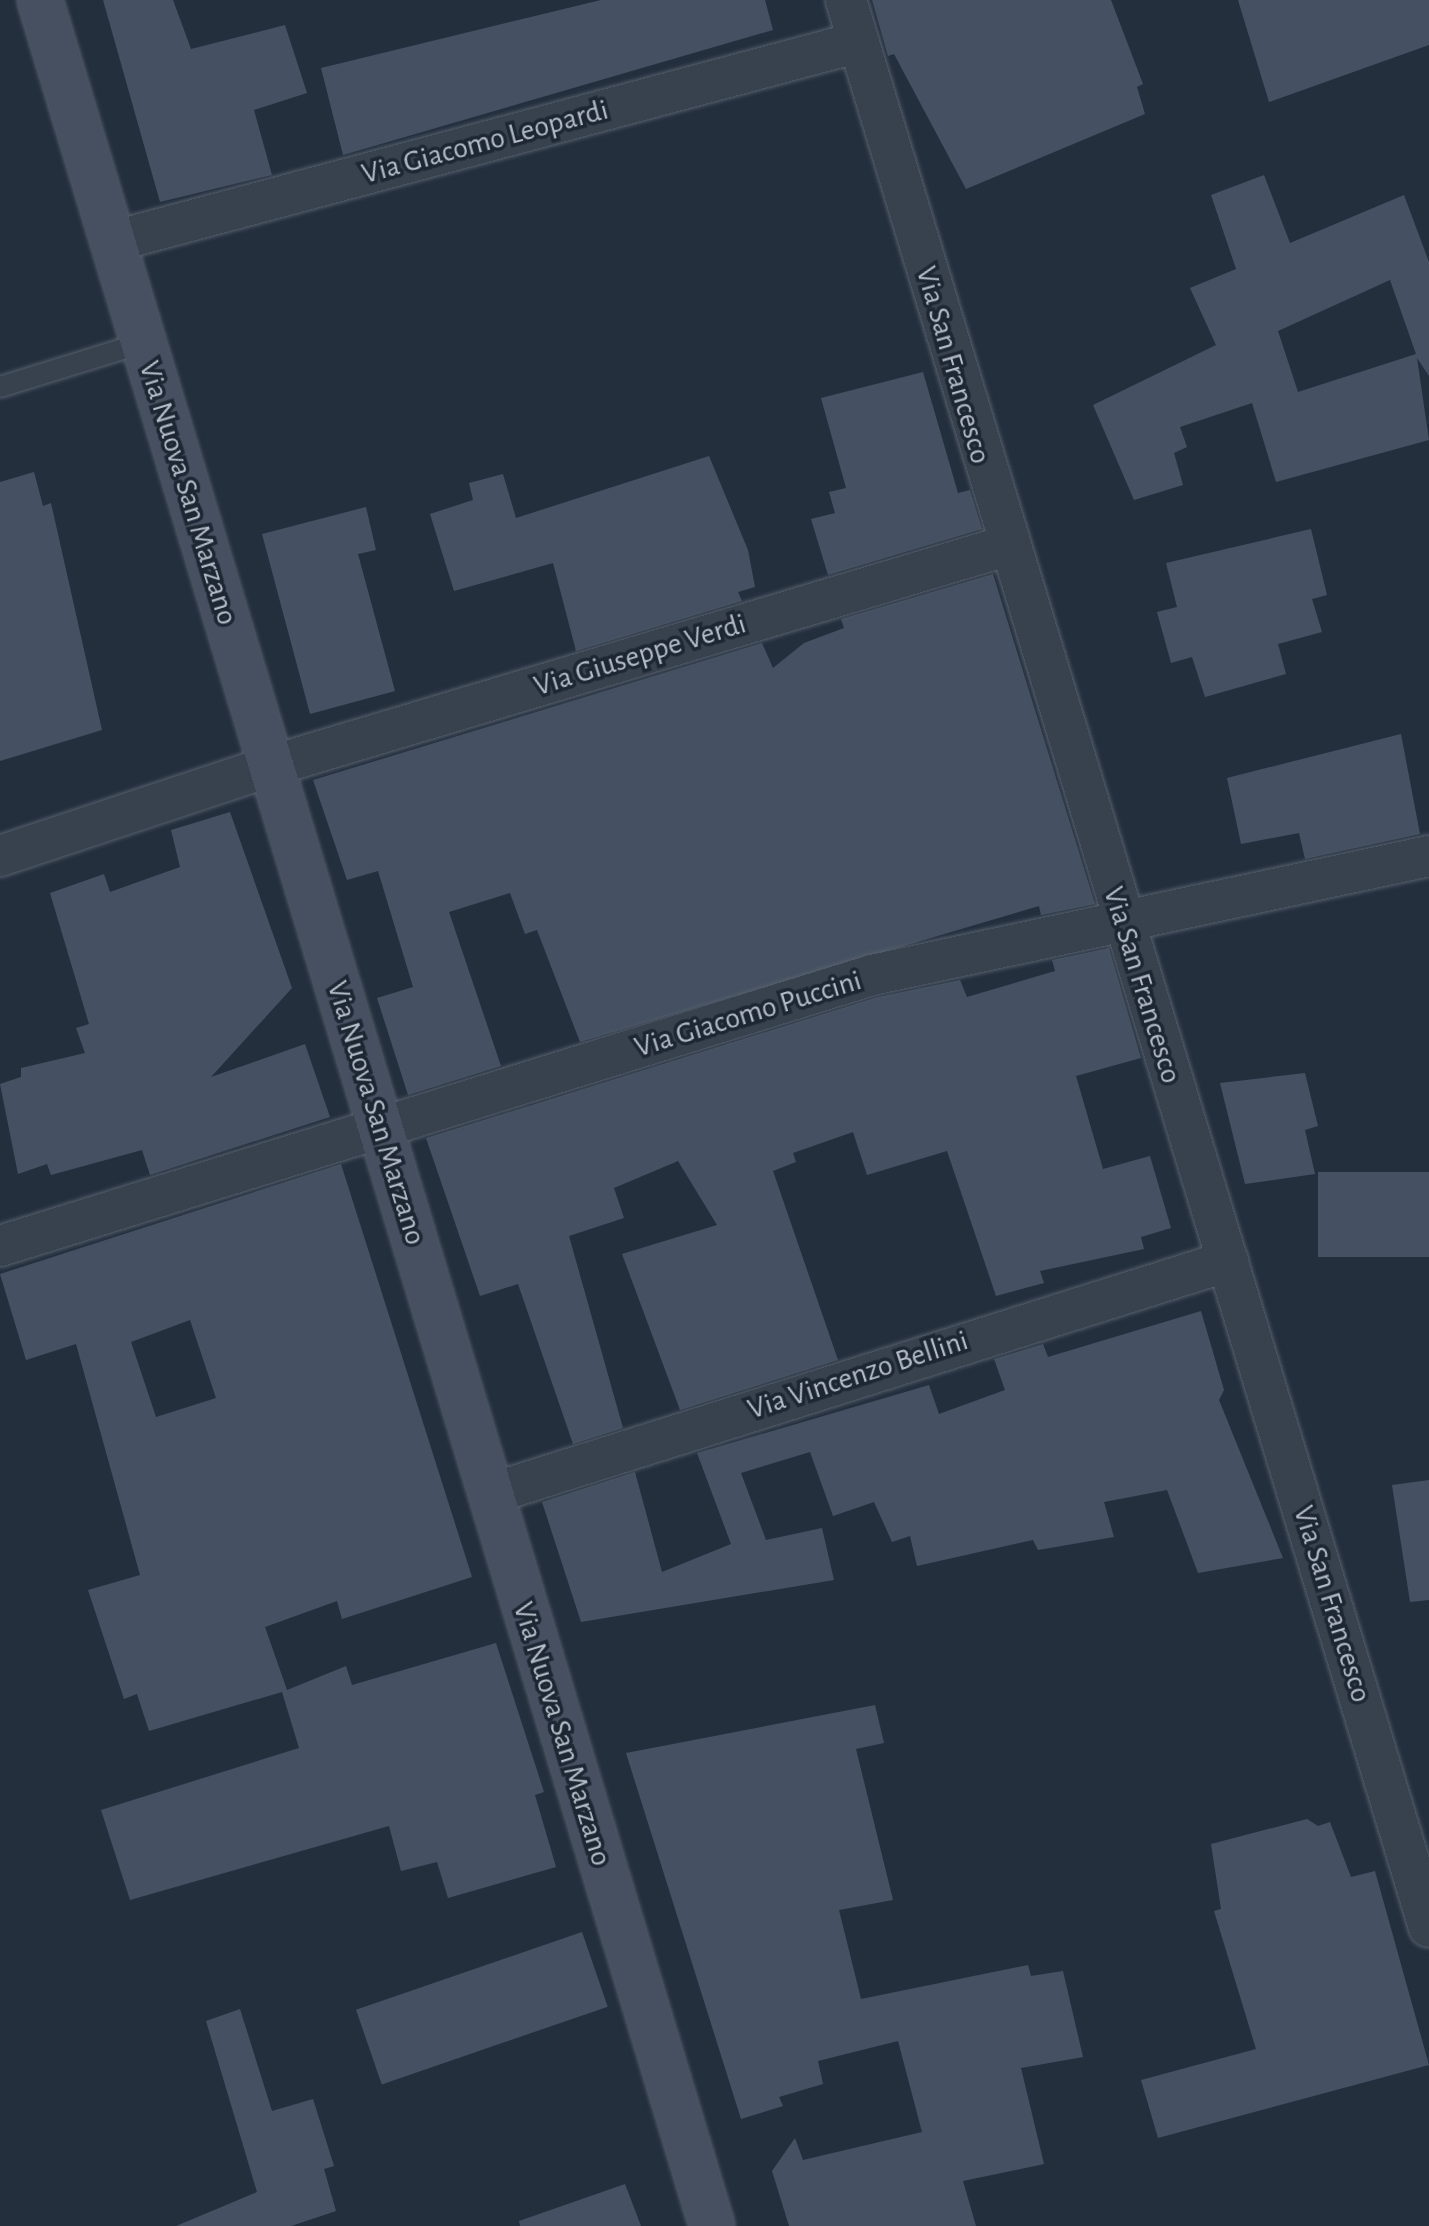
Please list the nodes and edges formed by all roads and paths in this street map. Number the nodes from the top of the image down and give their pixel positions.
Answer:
1 (40, 0) edge
2 (846, 0) edge
3 (859, 42) junction
4 (111, 242) junction
5 (142, 343) junction
6 (0, 387) edge
7 (1009, 545) junction
8 (271, 766) junction
9 (0, 856) edge
10 (1429, 856) edge
11 (1121, 917) junction
12 (380, 1128) junction
13 (0, 1246) edge
14 (1228, 1261) junction
15 (490, 1494) junction
16 (1429, 1927) edge
17 (712, 2226) edge

1 - 4 main road, Via Nuova San Marzano
2 - 3 street, Via San Francesco
3 - 4 street, Via Giacomo Leopardi
3 - 7 street, Via San Francesco
4 - 5 main road, Via Nuova San Marzano
5 - 6 lane
5 - 8 main road, Via Nuova San Marzano
7 - 8 street, Via Giuseppe Verdi
7 - 11 street, Via San Francesco
8 - 9 street, Via Giuseppe Verdi
8 - 12 main road, Via Nuova San Marzano
10 - 11 street, Via Giacomo Puccini
11 - 12 street, Via Giacomo Puccini
11 - 14 street, Via San Francesco
12 - 13 street, Via Giacomo Puccini
12 - 15 main road, Via Nuova San Marzano
14 - 15 street, Via Vincenzo Bellini
14 - 16 street, Via San Francesco
15 - 17 main road, Via Nuova San Marzano

